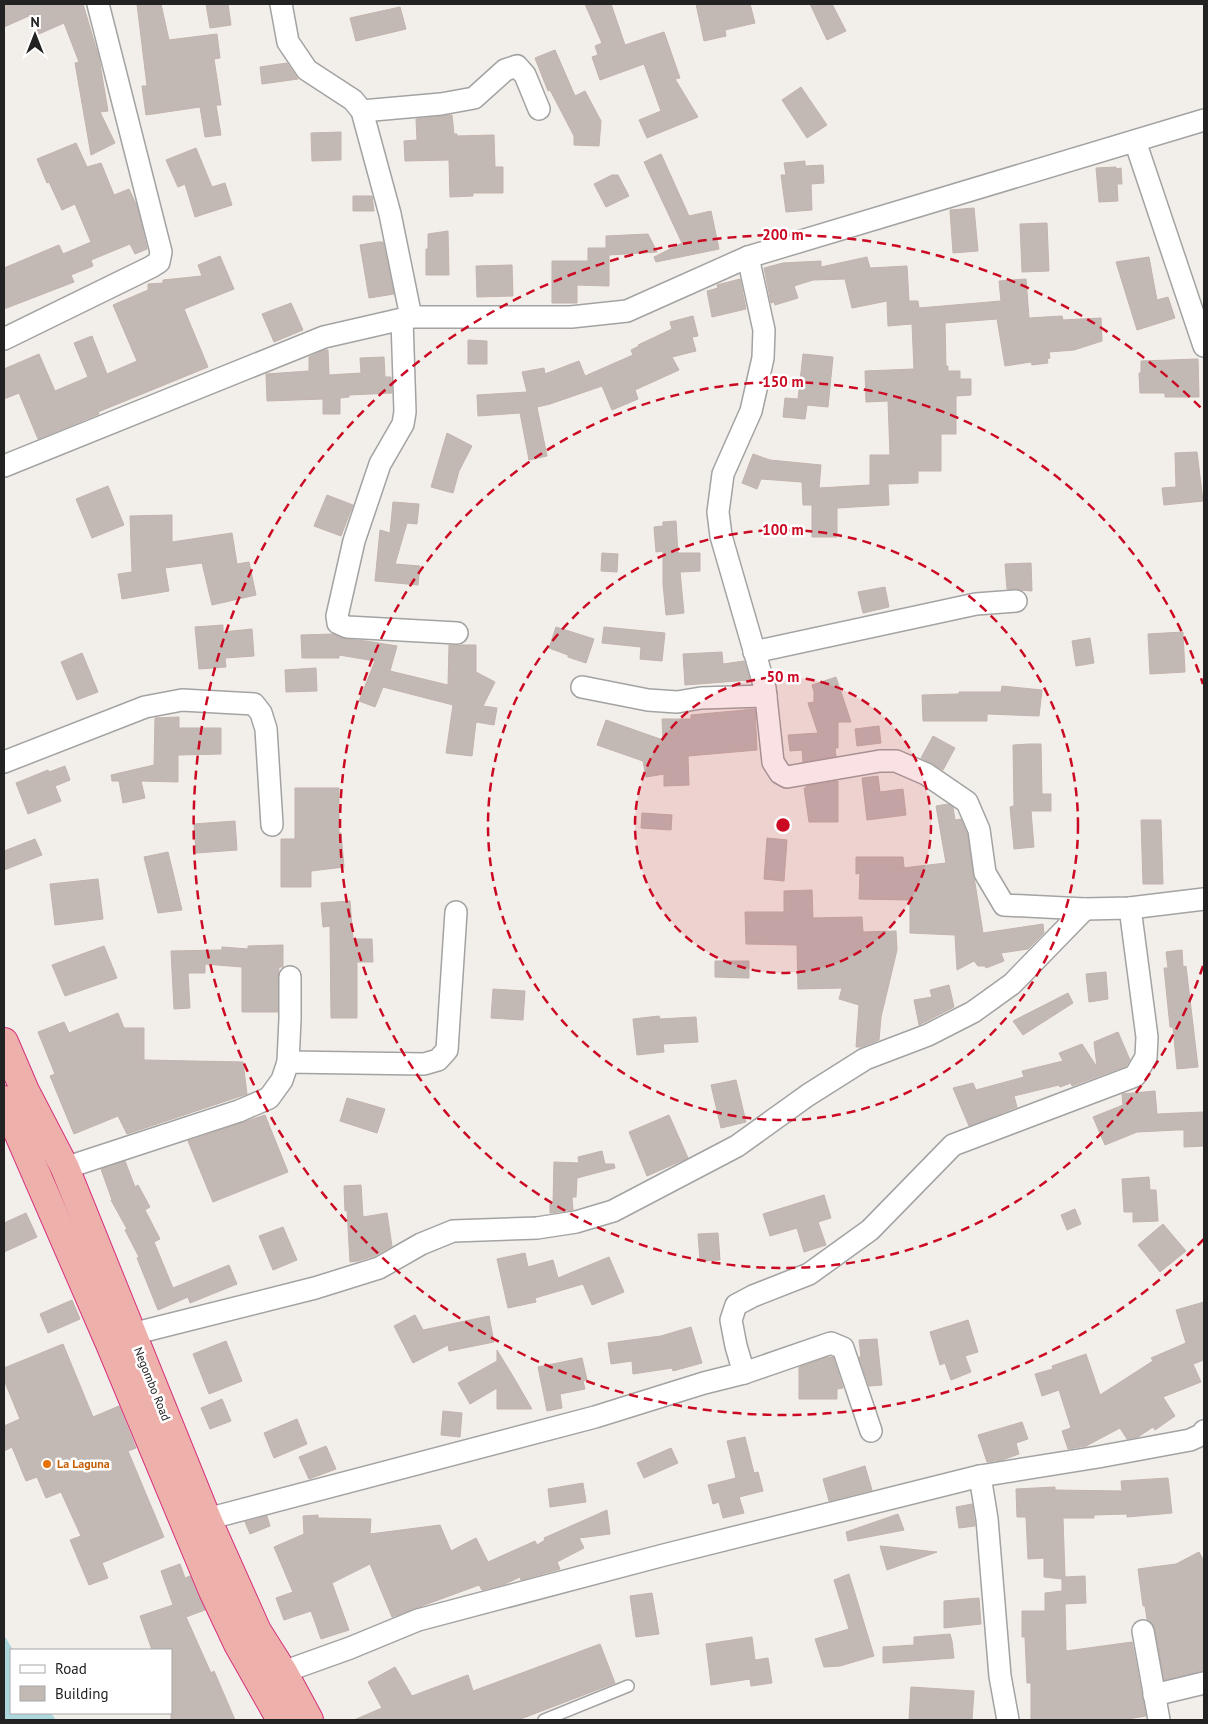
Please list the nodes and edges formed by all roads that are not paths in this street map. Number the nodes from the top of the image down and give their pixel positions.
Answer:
1 (98, 4) edge
2 (281, 4) edge
3 (539, 110) dead end
4 (362, 111) junction
5 (1204, 120) edge
6 (1135, 141) junction
7 (748, 257) junction
8 (406, 318) junction
9 (4, 340) edge
10 (1204, 346) edge
11 (4, 466) edge
12 (1016, 601) dead end
13 (457, 633) dead end
14 (754, 652) junction
15 (582, 687) dead end
16 (766, 696) junction
17 (4, 762) edge
18 (272, 826) dead end
19 (1204, 900) edge
20 (1130, 908) junction
21 (1085, 909) junction
22 (456, 912) dead end
23 (290, 977) dead end
24 (4, 1042) edge
25 (288, 1062) junction
26 (4, 1100) edge
27 (65, 1168) junction
28 (121, 1339) junction
29 (744, 1373) junction
30 (871, 1431) dead end
31 (1204, 1431) edge
32 (980, 1476) junction
33 (197, 1524) junction
34 (1143, 1631) dead end
35 (282, 1672) junction
36 (1204, 1683) edge
37 (628, 1686) dead end
38 (1154, 1694) junction
39 (282, 1720) edge
40 (309, 1720) edge
41 (544, 1720) edge
42 (1008, 1720) edge
43 (1159, 1720) edge

1 - 9 street
2 - 4 street
3 - 4 street
4 - 8 street
5 - 6 street
6 - 7 street
6 - 10 street
7 - 8 street
7 - 14 street
8 - 11 street
8 - 13 street
12 - 14 street
14 - 16 street
15 - 16 street
16 - 21 street
17 - 18 street
19 - 20 street
20 - 21 street
20 - 29 street
21 - 28 street
22 - 25 street
23 - 25 street
24 - 27 highway, Negombo Road
25 - 27 street
26 - 28 highway, Negombo Road
27 - 28 highway, Negombo Road
28 - 33 highway, Negombo Road
29 - 30 street
29 - 33 street
31 - 32 street
32 - 35 street
32 - 42 street
33 - 35 highway, Negombo Road
33 - 39 highway, Negombo Road
34 - 38 street
35 - 40 highway, Negombo Road
36 - 38 street
37 - 41 lane
38 - 43 street

